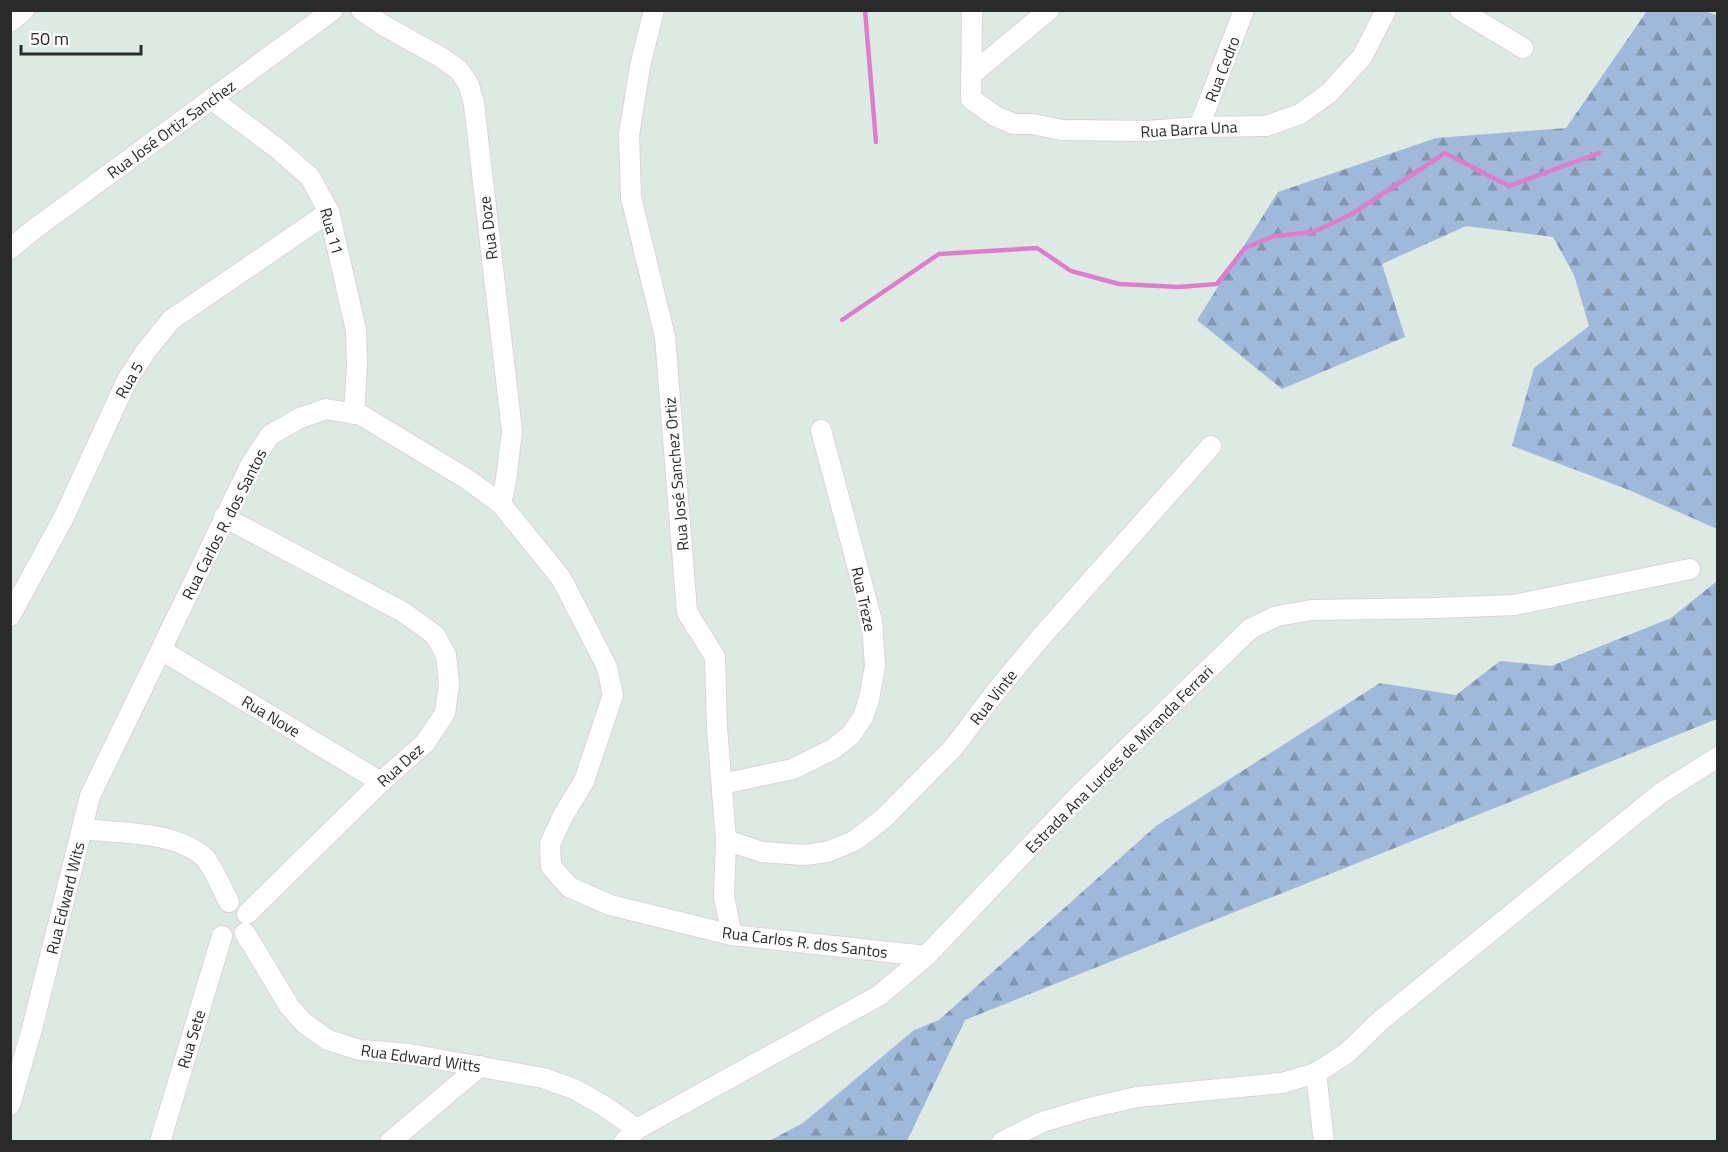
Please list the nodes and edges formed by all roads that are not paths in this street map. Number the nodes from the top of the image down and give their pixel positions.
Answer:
1 (24, 10) edge
2 (333, 10) edge
3 (361, 10) edge
4 (654, 10) edge
5 (972, 10) edge
6 (1049, 10) edge
7 (1244, 10) edge
8 (1386, 10) edge
9 (1460, 10) edge
10 (10, 22) edge
11 (1523, 48) dead end
12 (971, 75) junction
13 (211, 99) junction
14 (1199, 127) junction
15 (329, 212) junction
16 (10, 249) edge
17 (354, 414) junction
18 (821, 430) dead end
19 (1211, 446) dead end
20 (501, 504) junction
21 (225, 517) junction
22 (1690, 569) dead end
23 (10, 616) edge
24 (160, 650) junction
25 (1718, 757) edge
26 (381, 782) junction
27 (722, 784) junction
28 (82, 830) junction
29 (726, 840) junction
30 (229, 902) junction
31 (246, 924) junction
32 (732, 935) junction
33 (222, 936) junction
34 (926, 956) junction
35 (480, 1066) junction
36 (1316, 1073) junction
37 (10, 1105) edge
38 (631, 1135) edge
39 (160, 1142) edge
40 (390, 1142) edge
41 (1002, 1142) edge
42 (1324, 1142) edge

1 - 10 street
2 - 13 street, Rua José Ortiz Sanchez
3 - 20 street, Rua Doze
4 - 27 street, Rua José Sanchez Ortiz
5 - 12 street
6 - 12 street
7 - 14 street, Rua Cedro
8 - 14 street, Rua Barra Una
9 - 11 street
12 - 14 street, Rua Barra Una
13 - 15 street, Rua 11
13 - 16 street, Rua José Ortiz Sanchez
15 - 17 street, Rua 11
15 - 23 street, Rua 5
17 - 20 street, Rua Carlos R. dos Santos
17 - 21 street, Rua Carlos R. dos Santos
18 - 27 street, Rua Treze
19 - 29 street, Rua Vinte
20 - 32 street, Rua Carlos R. dos Santos
21 - 24 street, Rua Carlos R. dos Santos
21 - 26 street, Rua Dez
22 - 34 street, Estrada Ana Lurdes de Miranda Ferrari
24 - 26 street, Rua Nove
24 - 28 street, Rua Carlos R. dos Santos
25 - 36 street
26 - 31 street, Rua Dez
27 - 29 street, Rua José Sanchez Ortiz
28 - 30 street, Rua Edward Wits
28 - 37 street, Rua Edward Wits
29 - 32 street, Rua José Sanchez Ortiz
30 - 31 street, Rua Edward Wits
30 - 33 street
31 - 33 street
31 - 35 street, Rua Edward Witts
32 - 34 street, Rua Carlos R. dos Santos
33 - 39 street, Rua Sete
34 - 38 street, Estrada Ana Lurdes de Miranda Ferrari
35 - 38 street, Rua Edward Witts
35 - 40 street
36 - 41 street
36 - 42 street

